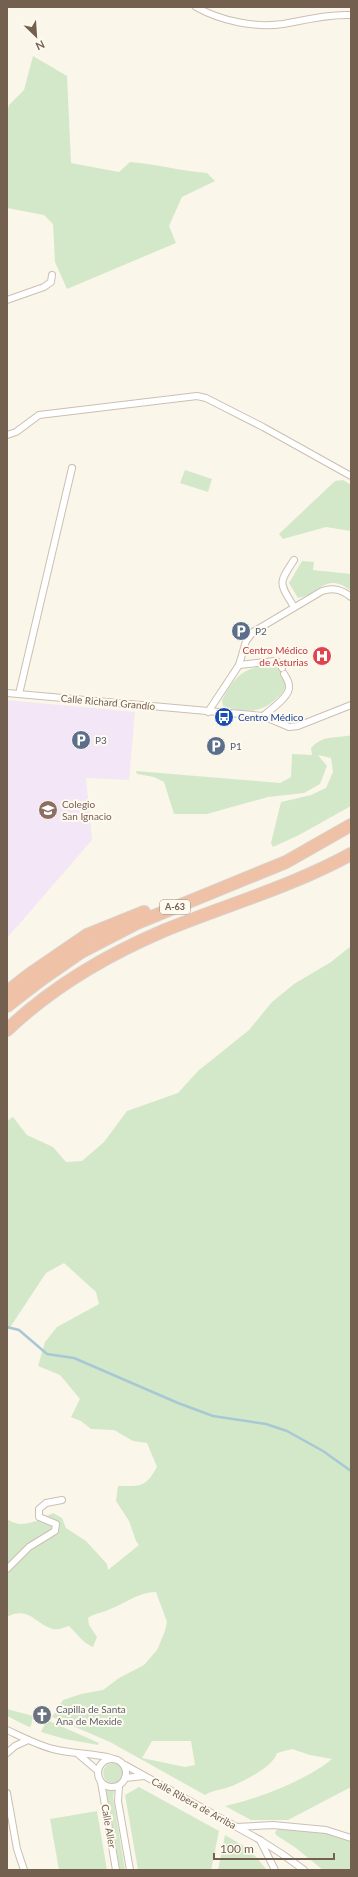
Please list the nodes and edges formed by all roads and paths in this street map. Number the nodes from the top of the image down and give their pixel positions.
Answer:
1 (196, 7) edge
2 (351, 15) edge
3 (52, 275) dead end
4 (7, 300) edge
5 (7, 435) edge
6 (72, 468) dead end
7 (351, 476) edge
8 (294, 560) dead end
9 (351, 597) edge
10 (294, 607) junction
11 (238, 665) junction
12 (7, 693) edge
13 (19, 694) junction
14 (351, 705) edge
15 (208, 712) junction
16 (262, 716) junction
17 (351, 825) edge
18 (351, 854) edge
19 (87, 935) junction
20 (7, 984) edge
21 (7, 992) edge
22 (7, 1006) edge
23 (7, 1030) edge
24 (62, 1500) dead end
25 (7, 1569) edge
26 (7, 1730) edge
27 (28, 1740) junction
28 (7, 1753) edge
29 (78, 1754) junction
30 (111, 1758) junction
31 (124, 1765) junction
32 (98, 1771) junction
33 (144, 1776) junction
34 (125, 1778) junction
35 (101, 1782) junction
36 (119, 1786) junction
37 (7, 1793) edge
38 (237, 1827) junction
39 (351, 1838) edge
40 (260, 1840) junction
41 (24, 1870) edge
42 (116, 1870) edge
43 (130, 1870) edge
44 (275, 1870) edge
45 (304, 1870) edge

1 - 2 street
3 - 4 street
5 - 7 street
6 - 13 street
8 - 10 street
9 - 10 street
10 - 11 street
11 - 15 street
11 - 16 street
12 - 13 street, Calle Richard Grandío
13 - 15 street, Calle Richard Grandío
14 - 16 street, Calle Richard Grandío
15 - 16 street, Calle Richard Grandío
17 - 19 highway
17 - 22 highway, A-63
18 - 23 highway, A-63
19 - 20 highway
19 - 21 highway
24 - 25 street
26 - 27 street
27 - 28 street
27 - 29 street
29 - 30 street
29 - 32 street
30 - 31 street
30 - 32 street
31 - 33 street, Calle Ribera de Arriba
31 - 34 street
32 - 35 street
33 - 34 street, Calle Ribera de Arriba
33 - 38 street, Calle Ribera de Arriba
34 - 36 street
35 - 36 street
35 - 42 street, Calle Aller
36 - 43 street, Calle Aller
37 - 41 street
38 - 39 street
38 - 40 street, Calle Ribera de Arriba
40 - 44 street
40 - 45 street, Calle Ribera de Arriba

